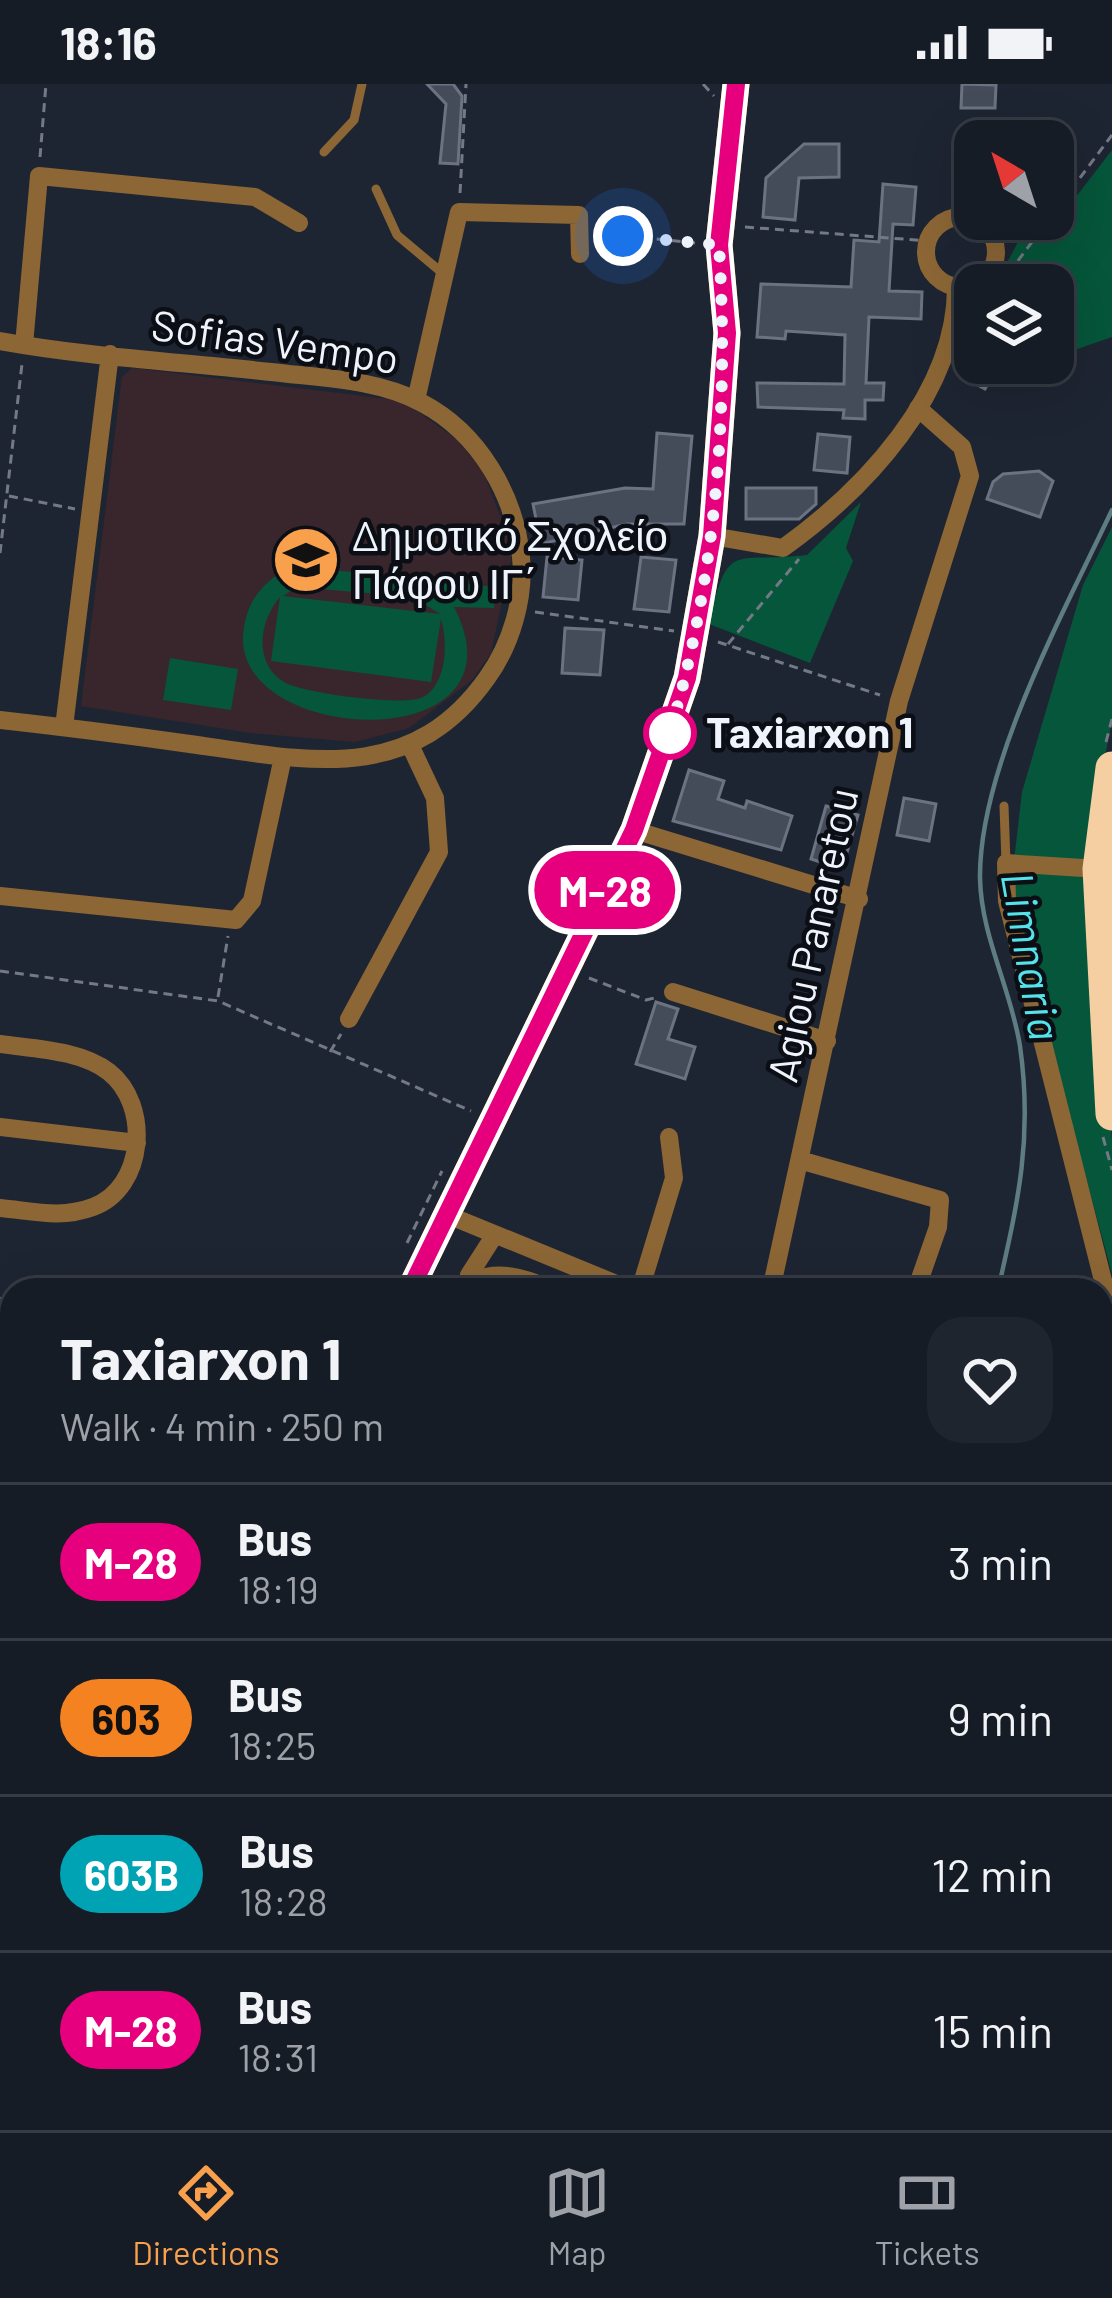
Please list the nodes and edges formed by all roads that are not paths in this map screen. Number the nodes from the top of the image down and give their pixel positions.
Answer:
1 (362, 84) edge
2 (750, 84) edge
3 (726, 96) edge
4 (325, 152) dead end
5 (376, 189) dead end
6 (299, 224) dead end
7 (730, 236) junction
8 (580, 254) dead end
9 (446, 277) junction
10 (956, 286) joint
11 (954, 330) edge
12 (0, 341) edge
13 (24, 345) junction
14 (110, 354) junction
15 (416, 400) junction
16 (918, 408) junction
17 (712, 536) junction
18 (0, 720) edge
19 (64, 727) junction
20 (410, 745) junction
21 (283, 757) junction
22 (1112, 767) edge
23 (1004, 806) dead end
24 (634, 830) junction
25 (1006, 862) junction
26 (1099, 868) junction
27 (0, 896) edge
28 (859, 898) junction
29 (673, 992) road end
30 (349, 1019) road end
31 (827, 1041) junction
32 (0, 1044) edge
33 (1112, 1114) edge
34 (0, 1127) edge
35 (669, 1136) dead end
36 (137, 1143) junction
37 (803, 1161) junction
38 (0, 1208) edge
39 (448, 1215) junction
40 (494, 1236) junction
41 (470, 1275) junction
42 (416, 1278) edge
43 (466, 1278) edge
44 (530, 1278) edge
45 (604, 1278) edge
46 (639, 1278) edge
47 (774, 1278) edge
48 (920, 1278) edge
49 (1102, 1278) edge

1 - 4 lane
2 - 7 main road
3 - 7 main road
5 - 9 lane
6 - 13 street
7 - 17 main road
8 - 9 street
9 - 15 street
10 - 10 street
11 - 16 street
12 - 13 street, Sofias Vempo
13 - 14 street, Sofias Vempo
14 - 15 street, Sofias Vempo
14 - 19 street
15 - 20 street, Sofias Vempo
16 - 17 street
16 - 28 street, Agiou Panaretou
17 - 24 main road
18 - 19 street, Sofias Vempo
19 - 21 street, Sofias Vempo
20 - 21 street, Sofias Vempo
20 - 30 street
21 - 27 street
22 - 26 highway
23 - 25 lane
24 - 28 street
24 - 39 main road
25 - 26 street
25 - 49 street
26 - 33 highway
28 - 31 street, Agiou Panaretou
29 - 31 street
31 - 37 street, Agiou Panaretou
32 - 36 street
34 - 36 street
35 - 46 street
36 - 38 street
37 - 47 street, Agiou Panaretou
37 - 48 street
39 - 40 street
39 - 42 main road
40 - 41 street
40 - 45 street
41 - 43 lane
41 - 44 lane

